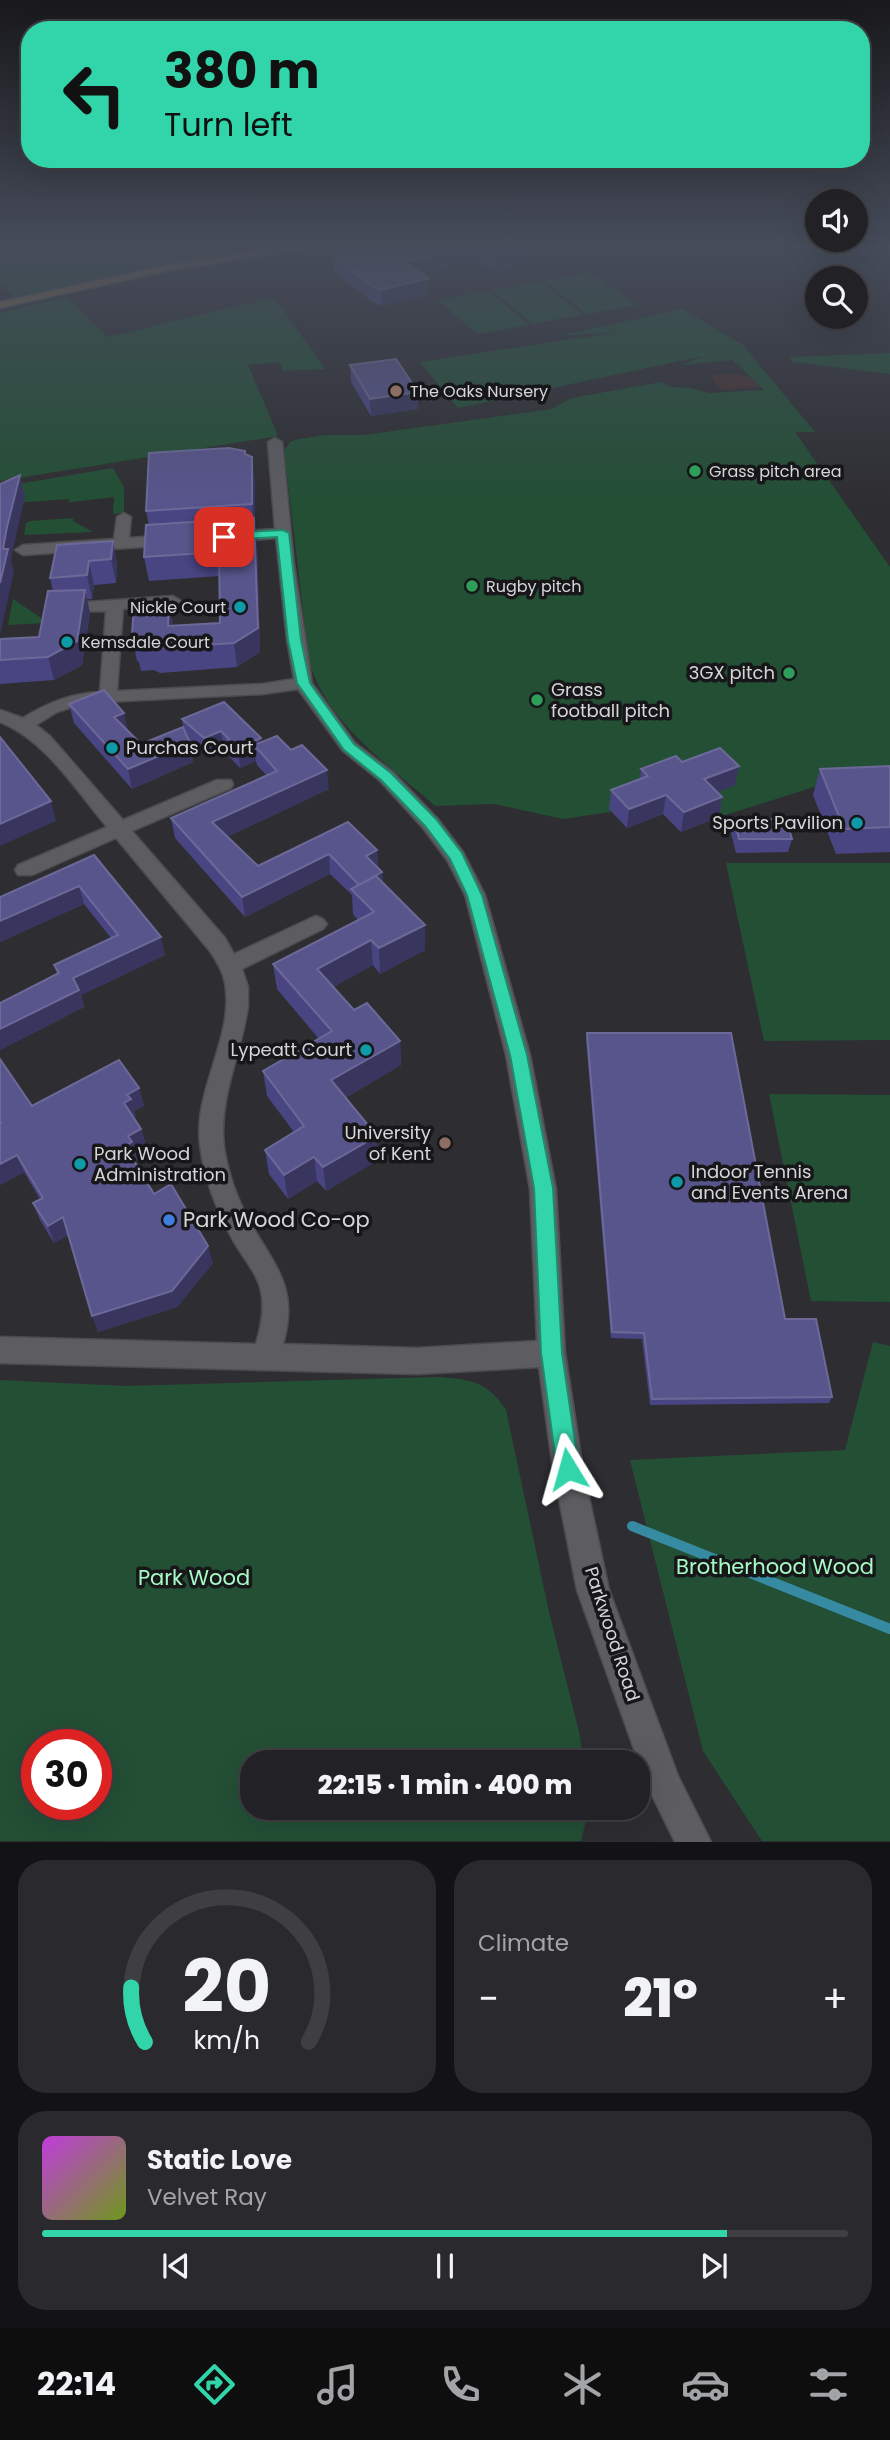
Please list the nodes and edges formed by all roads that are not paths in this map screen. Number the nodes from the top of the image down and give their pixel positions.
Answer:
1 (275, 442) dead end
2 (124, 517) dead end
3 (283, 533) junction
4 (211, 538) edge
5 (186, 539) edge
6 (121, 543) junction
7 (23, 550) dead end
8 (173, 601) dead end
9 (115, 606) junction
10 (58, 609) edge
11 (303, 683) junction
12 (108, 696) junction
13 (0, 715) edge
14 (24, 725) junction
15 (224, 784) dead end
16 (118, 830) junction
17 (25, 870) dead end
18 (316, 924) dead end
19 (230, 965) junction
20 (0, 1350) edge
21 (551, 1353) junction
22 (265, 1359) junction
23 (694, 1842) edge

1 - 3 street, Parkwood Road
2 - 6 street
3 - 4 street
3 - 11 street, Parkwood Road
5 - 6 street
6 - 7 street
8 - 9 street
9 - 10 street
9 - 12 street
11 - 12 street
11 - 21 street, Parkwood Road
12 - 14 street
13 - 14 street
14 - 16 street
15 - 16 street
16 - 17 street
16 - 19 street
18 - 19 street
19 - 22 street
20 - 22 street
21 - 22 street
21 - 23 street, Parkwood Road

